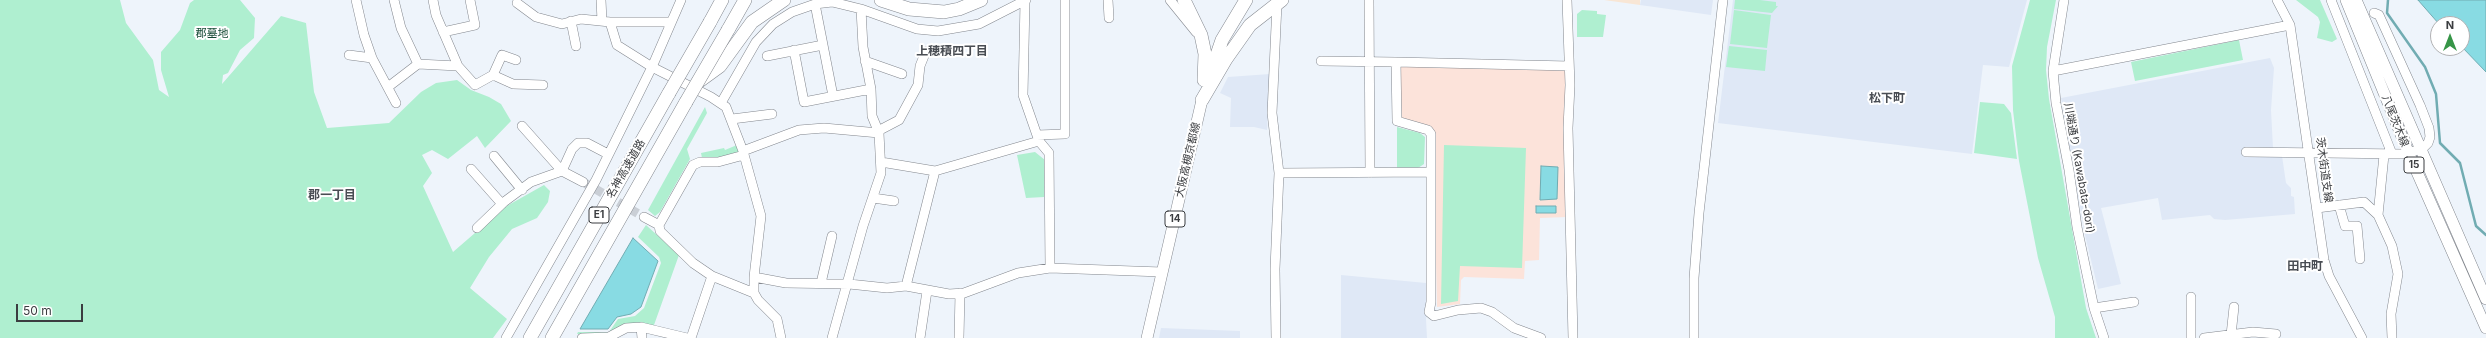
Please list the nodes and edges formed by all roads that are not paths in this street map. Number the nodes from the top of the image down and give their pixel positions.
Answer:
1 (356, 0) edge
2 (394, 0) edge
3 (433, 0) edge
4 (470, 0) edge
5 (601, 0) edge
6 (681, 0) edge
7 (714, 0) edge
8 (722, 0) edge
9 (745, 0) edge
10 (784, 0) edge
11 (881, 0) edge
12 (981, 0) edge
13 (1026, 0) edge
14 (1065, 0) edge
15 (1108, 0) edge
16 (1170, 0) edge
17 (1184, 0) edge
18 (1247, 0) edge
19 (1369, 0) edge
20 (1568, 0) edge
21 (1723, 0) edge
22 (2064, 0) edge
23 (2277, 0) edge
24 (2332, 0) edge
25 (2346, 0) edge
26 (2356, 0) edge
27 (516, 1) edge
28 (1280, 2) edge
29 (815, 4) junction
30 (861, 9) junction
31 (2374, 13) dead end
32 (1109, 18) dead end
33 (707, 20) junction
34 (571, 21) junction
35 (606, 21) junction
36 (671, 22) junction
37 (1250, 25) junction
38 (2290, 25) junction
39 (443, 32) junction
40 (1202, 44) junction
41 (823, 45) junction
42 (576, 46) dead end
43 (794, 50) junction
44 (926, 51) dead end
45 (349, 55) dead end
46 (767, 56) dead end
47 (372, 58) junction
48 (516, 60) dead end
49 (865, 61) junction
50 (1322, 61) dead end
51 (1370, 62) junction
52 (1396, 62) junction
53 (418, 64) junction
54 (458, 66) junction
55 (1569, 66) junction
56 (652, 67) junction
57 (2053, 71) junction
58 (902, 74) dead end
59 (493, 75) junction
60 (698, 82) junction
61 (543, 85) dead end
62 (388, 86) junction
63 (871, 89) junction
64 (833, 96) junction
65 (1202, 100) junction
66 (396, 103) dead end
67 (721, 103) junction
68 (772, 114) dead end
69 (732, 119) junction
70 (522, 126) dead end
71 (879, 132) junction
72 (1038, 138) junction
73 (2422, 150) junction
74 (2246, 152) dead end
75 (744, 153) junction
76 (608, 154) junction
77 (2309, 154) junction
78 (2388, 154) junction
79 (2409, 154) junction
80 (494, 156) dead end
81 (881, 162) junction
82 (471, 169) dead end
83 (562, 171) junction
84 (935, 171) junction
85 (1370, 172) junction
86 (1431, 172) junction
87 (1279, 173) junction
88 (583, 182) tunnel mouth
89 (522, 190) junction
90 (873, 198) junction
91 (894, 201) dead end
92 (502, 204) junction
93 (2339, 205) junction
94 (2317, 208) junction
95 (2378, 215) junction
96 (644, 217) tunnel mouth
97 (659, 225) junction
98 (478, 228) dead end
99 (832, 236) dead end
100 (2360, 259) dead end
101 (1050, 268) junction
102 (1162, 272) junction
103 (712, 276) junction
104 (754, 277) junction
105 (822, 283) junction
106 (849, 284) junction
107 (906, 286) junction
108 (927, 291) junction
109 (754, 293) junction
110 (960, 293) junction
111 (2191, 297) dead end
112 (2486, 299) edge
113 (2134, 302) dead end
114 (2234, 307) dead end
115 (2094, 308) junction
116 (641, 328) junction
117 (2486, 328) edge
118 (2276, 334) dead end
119 (2232, 335) junction
120 (2252, 335) edge
121 (506, 338) edge
122 (530, 338) edge
123 (552, 338) edge
124 (582, 338) edge
125 (609, 338) edge
126 (642, 338) edge
127 (687, 338) edge
128 (691, 338) edge
129 (781, 338) edge
130 (832, 338) edge
131 (920, 338) edge
132 (959, 338) edge
133 (1147, 338) edge
134 (1276, 338) edge
135 (1541, 338) edge
136 (1573, 338) edge
137 (1694, 338) edge
138 (2104, 338) edge
139 (2191, 338) edge
140 (2204, 338) edge
141 (2362, 338) edge
142 (2392, 338) edge

1 - 47 street
2 - 53 street
3 - 39 street
4 - 39 street
5 - 35 street
6 - 36 street
7 - 33 highway
8 - 33 highway
9 - 60 highway, 名神高速道路 / E1, bridge
10 - 60 highway
11 - 12 highway
13 - 30 street
13 - 72 street
14 - 72 street
15 - 32 street
16 - 40 street
17 - 40 highway
18 - 37 highway
18 - 65 highway
19 - 51 street
20 - 55 street
21 - 137 street
22 - 57 street, 川端通り (Kawabata-dori)
23 - 38 street, 茨木街道支線
24 - 78 street
25 - 79 main road, 八尾茨木線 / 15
26 - 73 main road, 八尾茨木線 / 15
27 - 34 street
28 - 37 highway
28 - 87 street
29 - 30 street
29 - 41 street
29 - 67 street
30 - 49 street
31 - 73 street
33 - 122 highway, 名神高速道路 / E1, bridge
34 - 35 street
34 - 42 street
35 - 36 street
35 - 56 street
36 - 56 street
37 - 65 highway
38 - 57 street
38 - 77 street, 茨木街道支線
39 - 54 street
40 - 65 highway
41 - 43 street
41 - 64 street
43 - 46 street
43 - 64 street
44 - 71 street
45 - 47 street
47 - 62 street
48 - 59 street
49 - 58 street
49 - 63 street
50 - 51 street
51 - 52 street
51 - 85 street
52 - 55 street
52 - 86 street
53 - 54 street
53 - 62 street
54 - 59 street
55 - 136 street
56 - 67 street
56 - 76 street
57 - 115 street, 川端通り (Kawabata-dori)
59 - 61 street
60 - 123 highway, 名神高速道路 / E1, bridge
62 - 66 street
63 - 64 street
63 - 71 street
65 - 102 main road, 大阪高槻京都線 / 14
67 - 69 street
68 - 69 street
69 - 75 street
70 - 83 street
71 - 75 street
71 - 81 street
72 - 84 street
72 - 101 street
73 - 79 street
73 - 112 main road, 八尾茨木線 / 15
74 - 77 street
75 - 97 street
75 - 104 street
76 - 83 street
76 - 121 street
77 - 78 street
77 - 94 street, 茨木街道支線
78 - 79 street
78 - 95 street
79 - 117 main road, 八尾茨木線 / 15
80 - 89 street
81 - 84 street
81 - 90 street
82 - 92 street
83 - 88 street
83 - 89 street
84 - 107 street
85 - 86 street
85 - 87 street
86 - 135 street
87 - 134 street
89 - 92 street
90 - 91 street
90 - 106 street
92 - 98 street
93 - 94 street
93 - 95 street
93 - 100 street
94 - 141 street, 茨木街道支線
95 - 142 street
96 - 97 street
97 - 103 street
99 - 105 street
101 - 102 street
101 - 110 street
102 - 133 main road, 大阪高槻京都線 / 14
103 - 109 street
103 - 128 street
104 - 105 street
104 - 109 street
105 - 106 street
106 - 107 street
106 - 130 street
107 - 108 street
108 - 110 street
108 - 131 street
109 - 129 street
110 - 132 street
111 - 139 street
113 - 115 street
114 - 119 street
115 - 138 street, 川端通り (Kawabata-dori)
116 - 125 street
116 - 126 street
116 - 127 street
118 - 120 street
119 - 120 street
119 - 140 street
124 - 125 street

